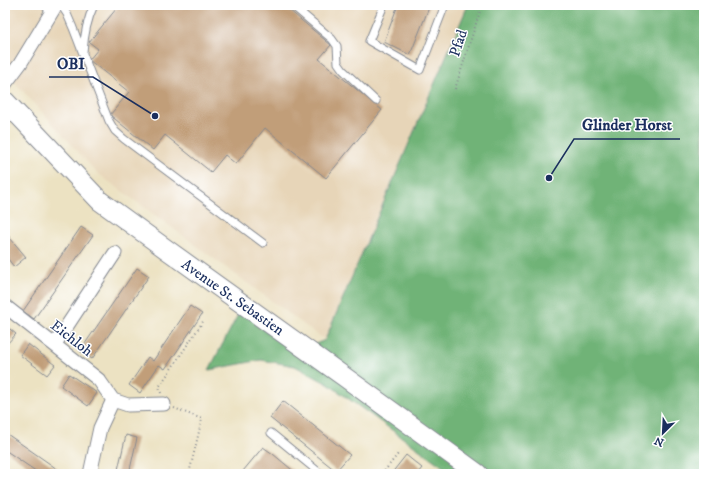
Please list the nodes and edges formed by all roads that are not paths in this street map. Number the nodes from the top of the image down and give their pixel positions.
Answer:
1 (94, 5) edge
2 (292, 5) edge
3 (384, 5) edge
4 (445, 5) edge
5 (53, 7) edge
6 (83, 54) junction
7 (5, 84) edge
8 (5, 101) edge
9 (376, 101) dead end
10 (263, 243) dead end
11 (115, 253) dead end
12 (5, 306) edge
13 (54, 344) junction
14 (113, 400) junction
15 (164, 404) road end
16 (271, 433) dead end
17 (90, 474) edge
18 (321, 474) edge
19 (478, 474) edge

1 - 6 lane
2 - 9 lane
3 - 4 lane
5 - 6 lane
5 - 7 street
6 - 10 lane
8 - 19 main road, Avenue St. Sebastien
11 - 13 street
12 - 13 street, Eichloh
13 - 14 street, Eichloh
14 - 15 street
14 - 17 street
16 - 18 lane

